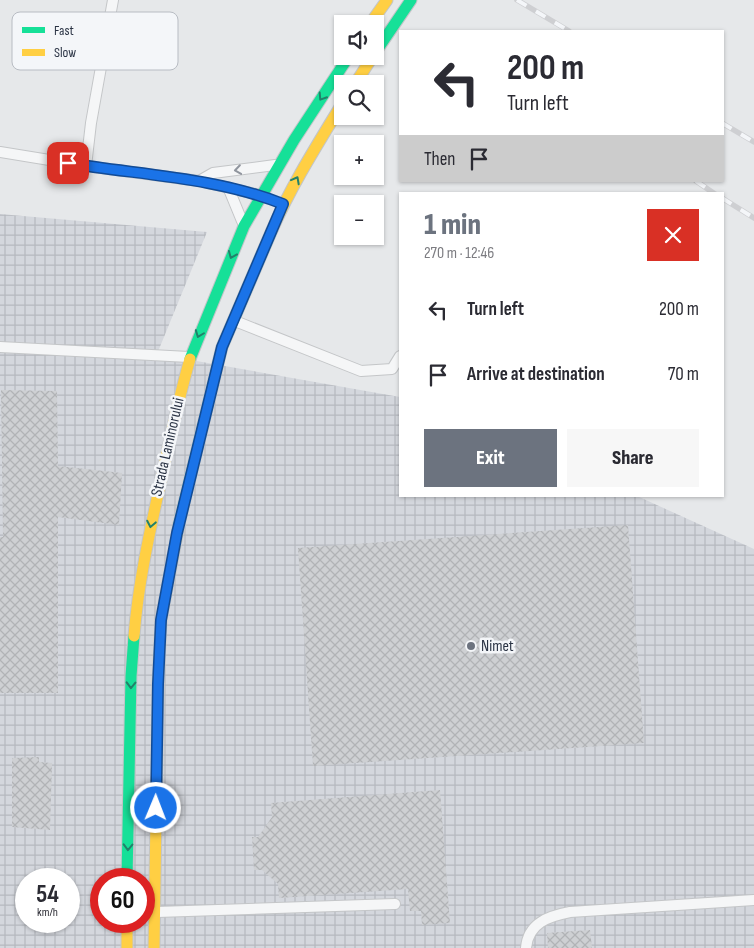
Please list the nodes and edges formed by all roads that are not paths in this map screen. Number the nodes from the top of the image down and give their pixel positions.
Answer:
1 (386, 0) edge
2 (411, 0) edge
3 (376, 15) edge
4 (384, 40) edge
5 (343, 65) edge
6 (100, 70) edge
7 (334, 117) edge
8 (0, 152) edge
9 (279, 164) junction
10 (86, 166) junction
11 (199, 181) junction
12 (228, 187) junction
13 (272, 199) junction
14 (244, 226) junction
15 (232, 320) junction
16 (0, 346) edge
17 (399, 358) edge
18 (204, 359) junction
19 (127, 868) edge
20 (151, 868) edge
21 (754, 900) edge
22 (395, 904) dead end
23 (155, 912) edge
24 (127, 933) edge
25 (152, 933) edge
26 (127, 948) edge
27 (154, 948) edge
28 (526, 948) edge

1 - 3 main road
2 - 4 main road
5 -> 9 main road, Strada Laminorului
6 - 10 lane
13 -> 7 main road, Strada Laminorului
8 - 10 lane
9 -> 11 lane
9 - 13 main road, Strada Laminorului
10 - 11 lane
11 - 12 lane
12 - 13 lane
12 - 14 lane
13 - 14 main road, Strada Laminorului
13 - 15 main road, Strada Laminorului
14 -> 18 main road, Strada Laminorului
15 - 17 lane
15 - 18 main road, Strada Laminorului
16 - 18 lane
18 -> 19 main road, Strada Laminorului
18 - 20 main road, Strada Laminorului
21 - 28 lane
22 - 23 lane
24 - 26 main road
25 - 27 main road, Strada Laminorului

